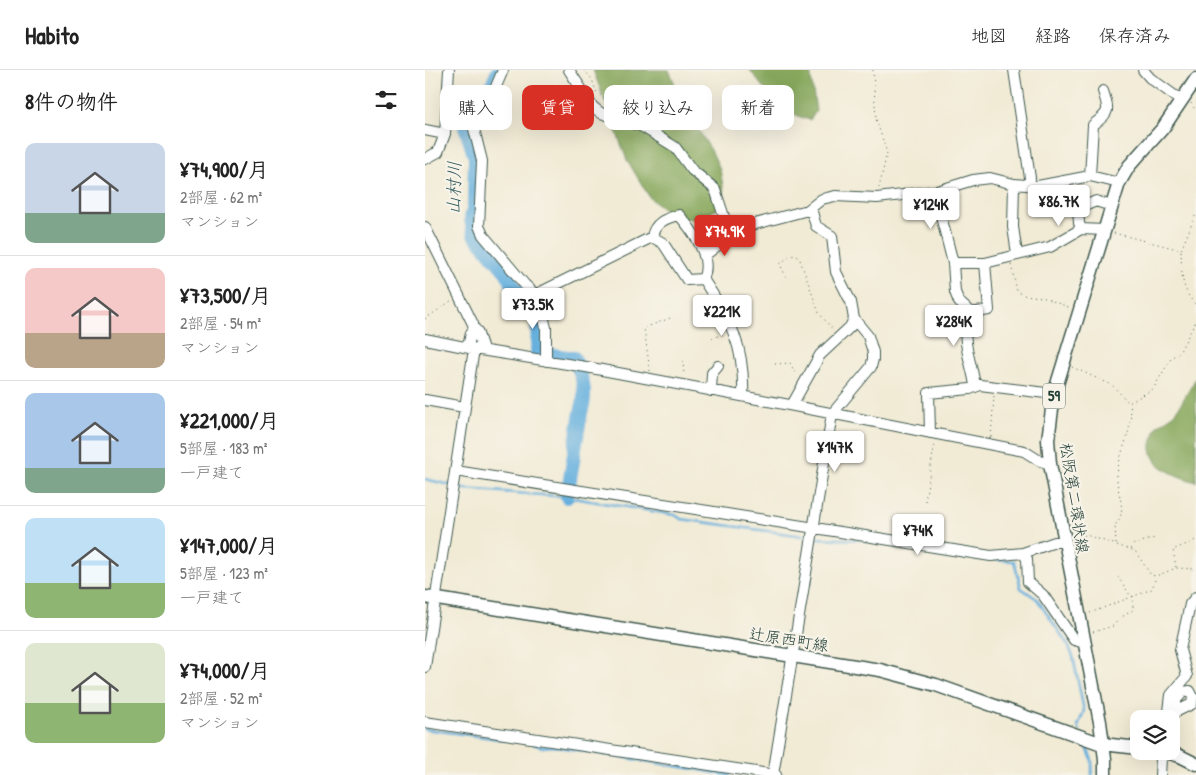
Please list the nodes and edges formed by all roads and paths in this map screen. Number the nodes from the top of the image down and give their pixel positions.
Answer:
1 (449, 70) edge
2 (503, 70) edge
3 (569, 70) edge
4 (584, 70) edge
5 (873, 70) edge
6 (1014, 70) edge
7 (1143, 70) edge
8 (1196, 80) edge
9 (1103, 92) dead end
10 (604, 98) edge
11 (1182, 101) junction
12 (425, 130) edge
13 (445, 134) junction
14 (425, 160) edge
15 (1090, 176) junction
16 (1119, 183) junction
17 (1015, 184) junction
18 (1029, 185) junction
19 (937, 191) junction
20 (877, 198) junction
21 (1111, 206) junction
22 (811, 208) junction
23 (1196, 214) edge
24 (425, 227) edge
25 (1081, 229) junction
26 (1104, 230) junction
27 (730, 235) junction
28 (652, 237) junction
29 (1181, 250) junction
30 (704, 256) junction
31 (1013, 256) junction
32 (953, 263) junction
33 (985, 263) junction
34 (786, 277) dead end
35 (703, 280) junction
36 (537, 294) junction
37 (459, 295) junction
38 (1196, 305) edge
39 (1072, 306) dead end
40 (971, 313) junction
41 (673, 317) dead end
42 (854, 319) junction
43 (425, 320) edge
44 (1196, 321) edge
45 (733, 332) junction
46 (712, 338) dead end
47 (839, 338) junction
48 (425, 339) edge
49 (471, 348) junction
50 (546, 360) junction
51 (683, 361) dead end
52 (1064, 363) junction
53 (775, 364) dead end
54 (718, 366) dead end
55 (684, 376) dead end
56 (650, 379) junction
57 (803, 385) junction
58 (975, 386) junction
59 (995, 388) junction
60 (711, 391) junction
61 (1055, 394) junction
62 (743, 396) junction
63 (425, 400) edge
64 (1129, 402) junction
65 (792, 405) junction
66 (464, 407) junction
67 (832, 414) junction
68 (933, 434) junction
69 (991, 445) junction
70 (1050, 464) junction
71 (456, 471) junction
72 (925, 501) dead end
73 (813, 527) junction
74 (1155, 538) dead end
75 (1196, 540) edge
76 (1065, 542) junction
77 (1116, 545) junction
78 (1130, 549) junction
79 (1023, 553) junction
80 (1176, 568) junction
81 (1196, 569) edge
82 (1156, 576) junction
83 (1118, 577) dead end
84 (1133, 596) junction
85 (1196, 597) edge
86 (431, 598) edge
87 (1080, 617) junction
88 (1088, 638) junction
89 (791, 655) junction
90 (425, 667) edge
91 (1191, 677) edge
92 (1171, 710) edge
93 (425, 722) edge
94 (1102, 744) junction
95 (1130, 747) edge
96 (1180, 758) edge
97 (1161, 760) edge
98 (1196, 764) edge
99 (774, 775) edge
100 (1105, 775) edge
101 (1160, 775) edge

1 - 13 street
2 - 36 street
3 - 27 street
4 - 10 path
5 - 20 path
6 - 18 street
7 - 11 street
8 - 11 main road, 松阪第二環状線 / 59
9 - 15 street
11 - 16 main road, 松阪第二環状線 / 59
12 - 13 street
13 - 14 street
15 - 16 street
15 - 18 street
16 - 21 main road, 松阪第二環状線 / 59
17 - 18 street
17 - 19 street
17 - 31 street
19 - 20 street
19 - 32 street
20 - 22 street
21 - 25 street
21 - 26 main road, 松阪第二環状線 / 59
22 - 27 street
22 - 42 street
23 - 29 path
24 - 37 street
25 - 26 street
25 - 31 street
26 - 29 path
26 - 52 main road, 松阪第二環状線 / 59
27 - 30 street
28 - 30 street
28 - 35 street
28 - 36 street
29 - 38 path
30 - 35 street
31 - 33 street
31 - 39 path
32 - 33 street
32 - 40 street
33 - 40 street
34 - 47 path
35 - 45 street
36 - 50 street
37 - 43 path
37 - 49 street
40 - 58 street
41 - 56 path
42 - 47 street
42 - 67 street
44 - 64 path
45 - 46 path
45 - 62 street
47 - 57 street
48 - 49 street
49 - 50 street
49 - 66 street
50 - 56 street
51 - 55 path
52 - 61 main road, 松阪第二環状線 / 59
52 - 64 path
53 - 57 path
54 - 60 street
56 - 60 street
57 - 65 street
58 - 59 street
58 - 68 street
59 - 61 street
59 - 69 path
60 - 62 street
61 - 70 main road, 松阪第二環状線 / 59
62 - 65 street
63 - 66 street
64 - 77 path
65 - 67 street
66 - 71 street
67 - 68 street
67 - 73 street
68 - 69 street
68 - 72 path
69 - 70 street
70 - 76 main road, 松阪第二環状線 / 59
71 - 73 street
71 - 86 street
73 - 79 street
73 - 89 street
74 - 78 path
75 - 80 path
76 - 77 path
76 - 79 street
76 - 87 main road, 松阪第二環状線 / 59
77 - 78 path
78 - 82 path
79 - 88 street
80 - 81 path
80 - 82 path
82 - 84 path
83 - 84 path
84 - 87 path
84 - 88 path
85 - 91 street
86 - 89 main road, 辻原西町線
86 - 90 street
87 - 88 main road, 松阪第二環状線 / 59
88 - 94 main road, 松阪第二環状線 / 59
89 - 94 main road, 辻原西町線
89 - 99 street
91 - 92 street
93 - 99 street
94 - 95 main road, 辻原西町線
94 - 100 main road, 松阪第二環状線 / 59
96 - 98 main road
97 - 101 street

